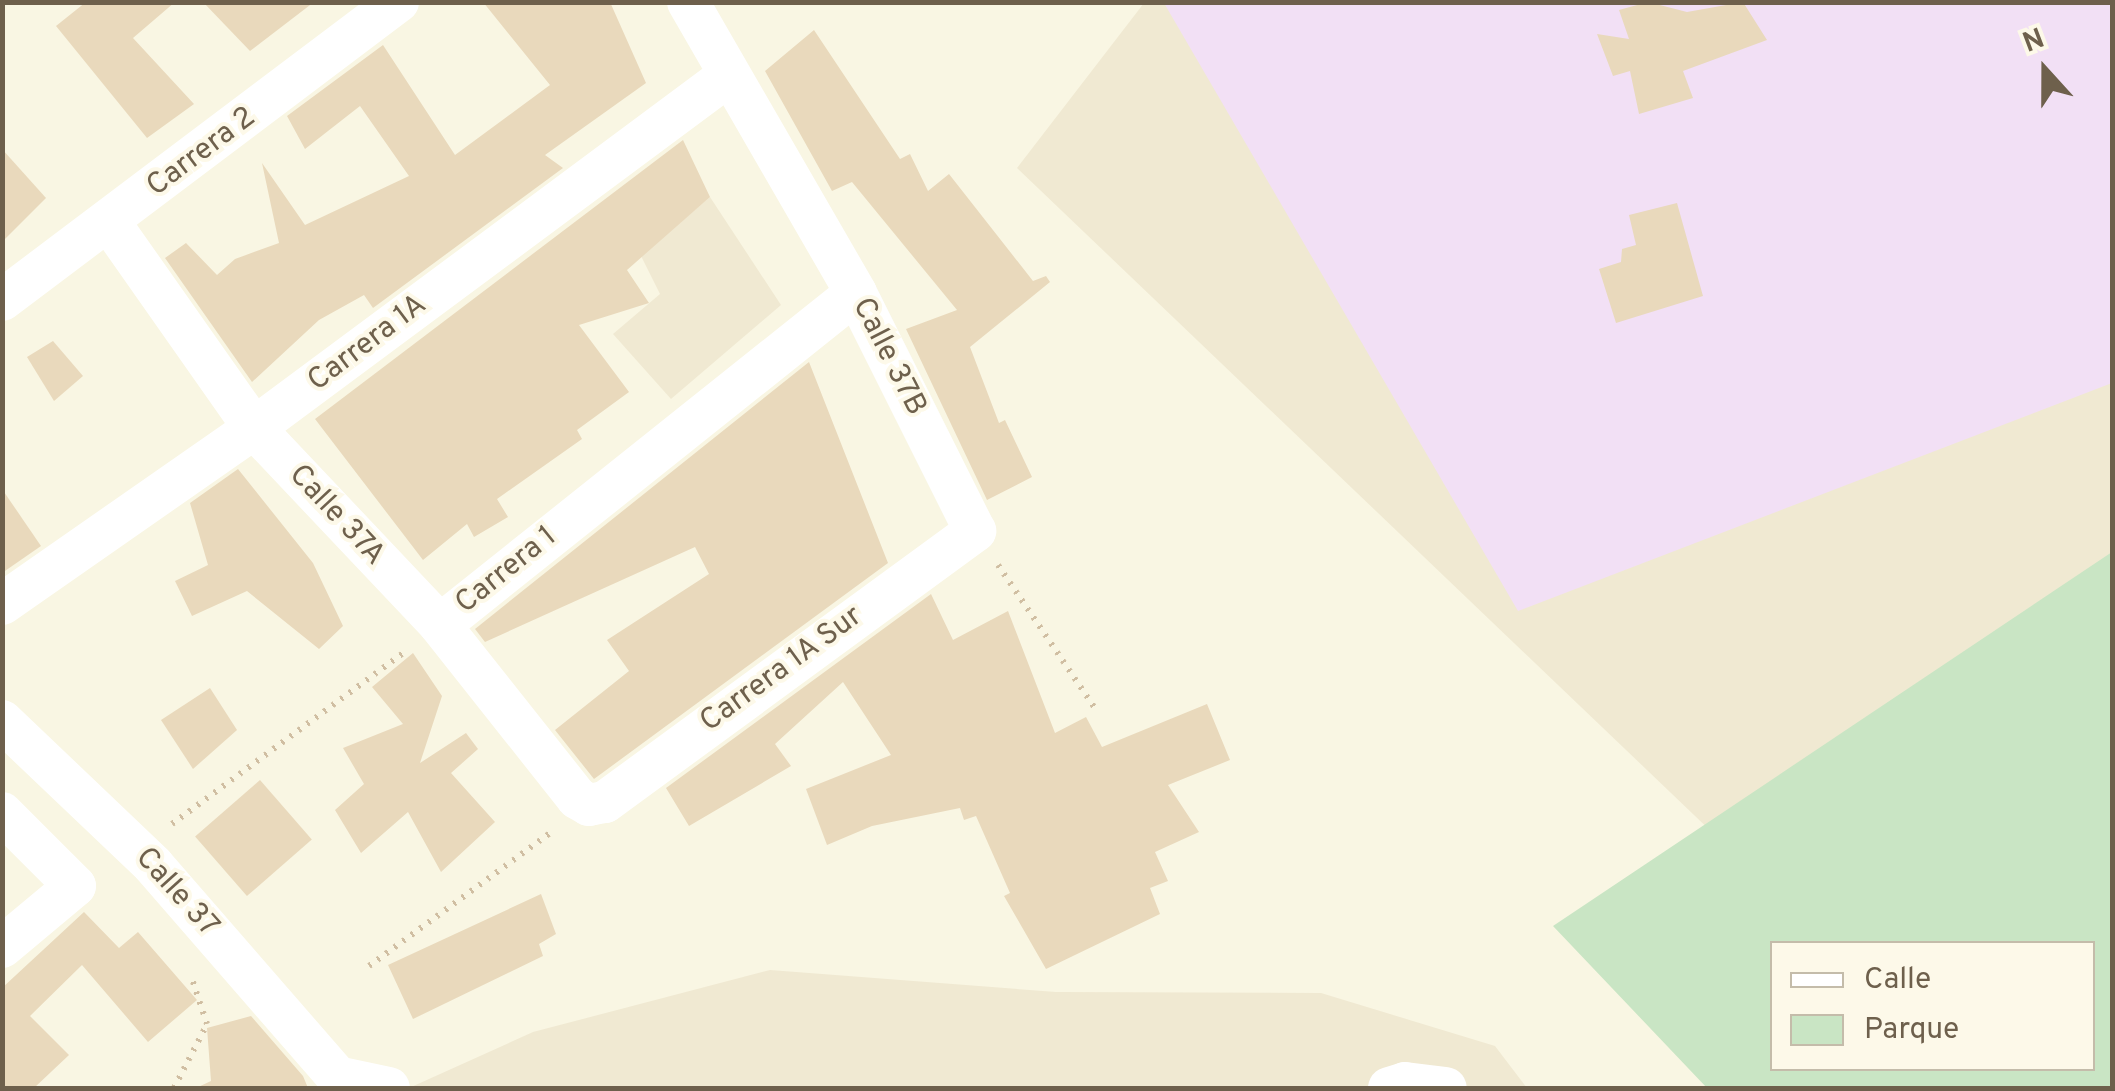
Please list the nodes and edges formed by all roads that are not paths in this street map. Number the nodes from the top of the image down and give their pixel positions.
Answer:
1 (398, 2) edge
2 (688, 2) edge
3 (728, 76) junction
4 (110, 223) junction
5 (856, 293) junction
6 (2, 300) edge
7 (254, 428) junction
8 (974, 531) joint
9 (2, 604) edge
10 (440, 626) junction
11 (2, 721) edge
12 (583, 802) joint
13 (2, 812) edge
14 (2, 947) edge
15 (389, 1088) edge

1 - 4 street, Carrera 2
2 - 3 street, Calle 37B
3 - 5 street, Calle 37B
3 - 7 street, Carrera 1A
4 - 6 street, Carrera 2
4 - 7 street, Calle 37A
5 - 8 street, Calle 37B
5 - 10 street, Carrera 1
7 - 9 street, Carrera 1A
7 - 10 street, Calle 37A
8 - 12 street, Carrera 1A Sur
10 - 12 street, Calle 37A
11 - 15 street, Calle 37
13 - 14 street

